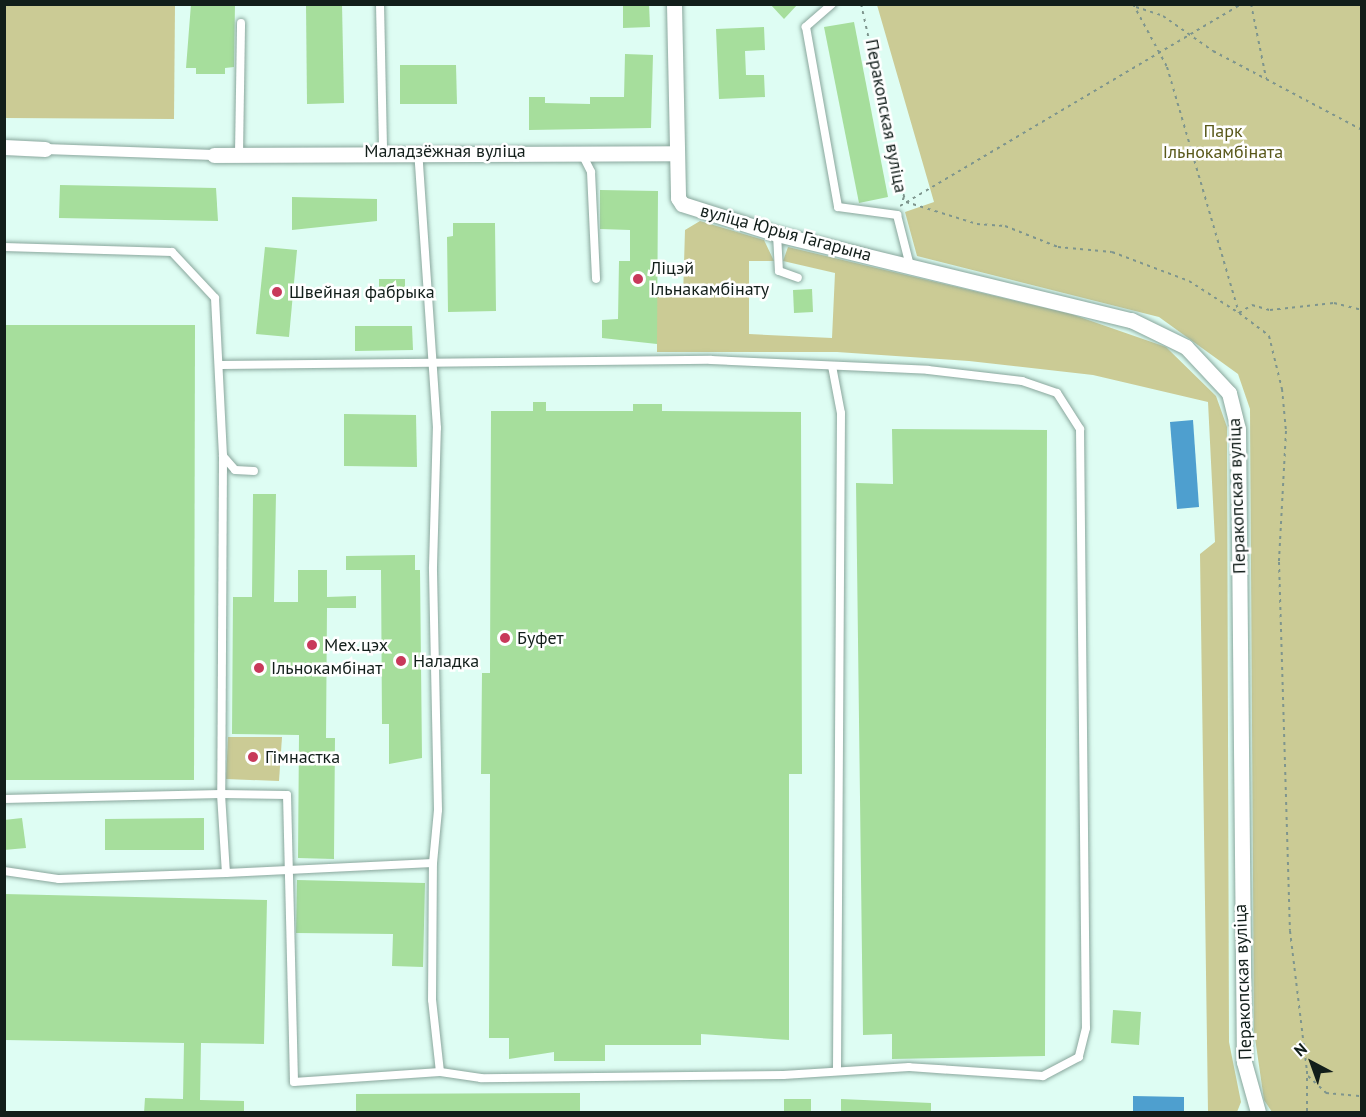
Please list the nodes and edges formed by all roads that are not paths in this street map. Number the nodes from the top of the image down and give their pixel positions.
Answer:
1 (380, 4) edge
2 (674, 4) edge
3 (832, 4) edge
4 (241, 23) dead end
5 (4, 147) edge
6 (45, 149) joint
7 (383, 150) junction
8 (418, 150) junction
9 (581, 153) junction
10 (676, 153) junction
11 (214, 154) joint
12 (239, 154) junction
13 (777, 234) junction
14 (4, 247) edge
15 (910, 266) junction
16 (798, 278) dead end
17 (596, 279) dead end
18 (434, 364) junction
19 (222, 365) junction
20 (832, 366) junction
21 (223, 456) junction
22 (254, 471) dead end
23 (220, 794) junction
24 (4, 799) edge
25 (433, 863) junction
26 (288, 868) junction
27 (4, 871) edge
28 (226, 873) junction
29 (837, 1071) junction
30 (440, 1072) junction
31 (1257, 1112) edge

1 - 7 lane
2 - 10 street, вуліца Юрыя Гагарына
3 - 15 lane, Перакопская вуліца
4 - 12 lane
5 - 6 street
6 - 11 street
7 - 8 street, Маладзёжная вуліца
7 - 12 street, Маладзёжная вуліца
8 - 9 street, Маладзёжная вуліца
8 - 18 lane
9 - 10 street, Маладзёжная вуліца
9 - 17 lane
10 - 13 street, вуліца Юрыя Гагарына
11 - 12 street, Маладзёжная вуліца
13 - 15 street, вуліца Юрыя Гагарына
13 - 16 lane
14 - 19 lane
15 - 31 street, Перакопская вуліца
18 - 19 lane
18 - 20 lane
18 - 25 lane
19 - 21 lane
20 - 29 lane
20 - 29 lane
21 - 22 lane
21 - 23 lane
23 - 24 lane
23 - 26 lane
23 - 28 lane
25 - 26 lane
25 - 30 lane
26 - 28 lane
26 - 30 lane
27 - 28 lane
29 - 30 lane

